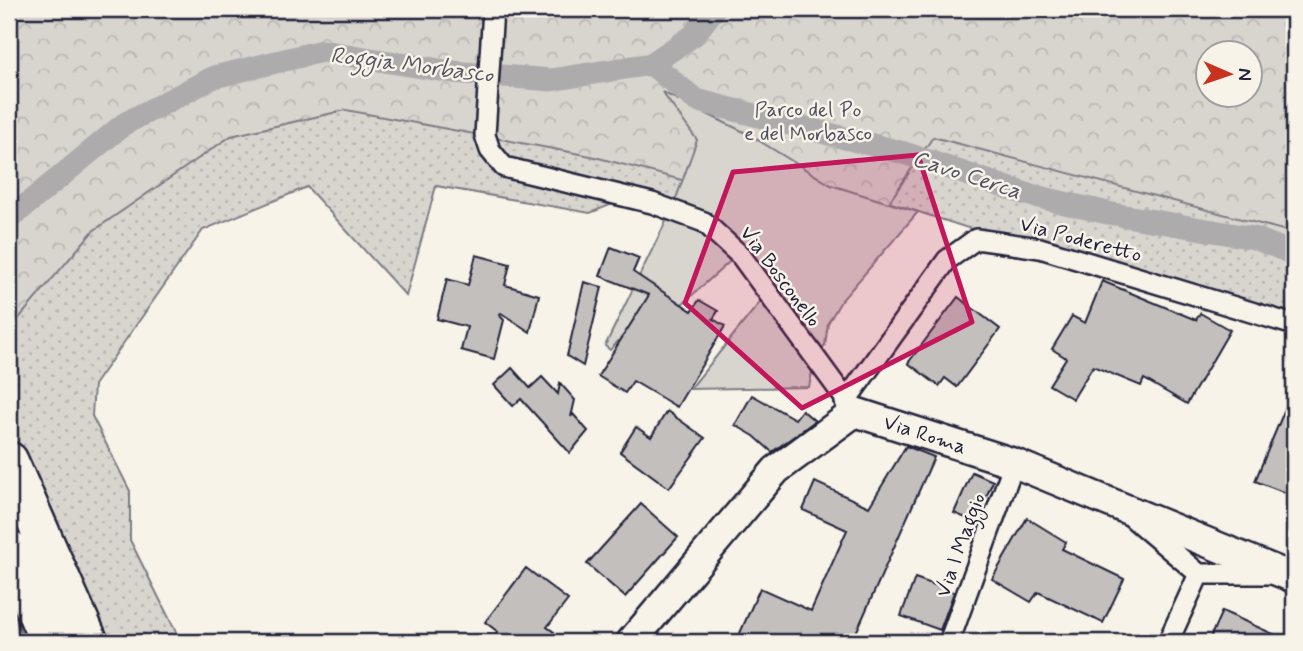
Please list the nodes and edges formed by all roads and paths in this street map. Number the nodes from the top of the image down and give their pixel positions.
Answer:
1 (493, 10) edge
2 (1294, 325) edge
3 (850, 407) junction
4 (9, 461) edge
5 (1014, 463) junction
6 (1119, 506) junction
7 (9, 549) edge
8 (1199, 574) junction
9 (1289, 576) edge
10 (49, 642) edge
11 (89, 642) edge
12 (631, 642) edge
13 (949, 642) edge
14 (1168, 642) edge

1 - 3 street, Via Bosconello
2 - 3 street, Via Poderetto
3 - 5 street, Via Roma
3 - 12 street, Via Roma
4 - 11 highway
5 - 6 street, Via Roma
5 - 13 street, Via I Maggio
6 - 8 street
6 - 9 street, Via Roma
7 - 10 highway
8 - 9 street
8 - 14 street

